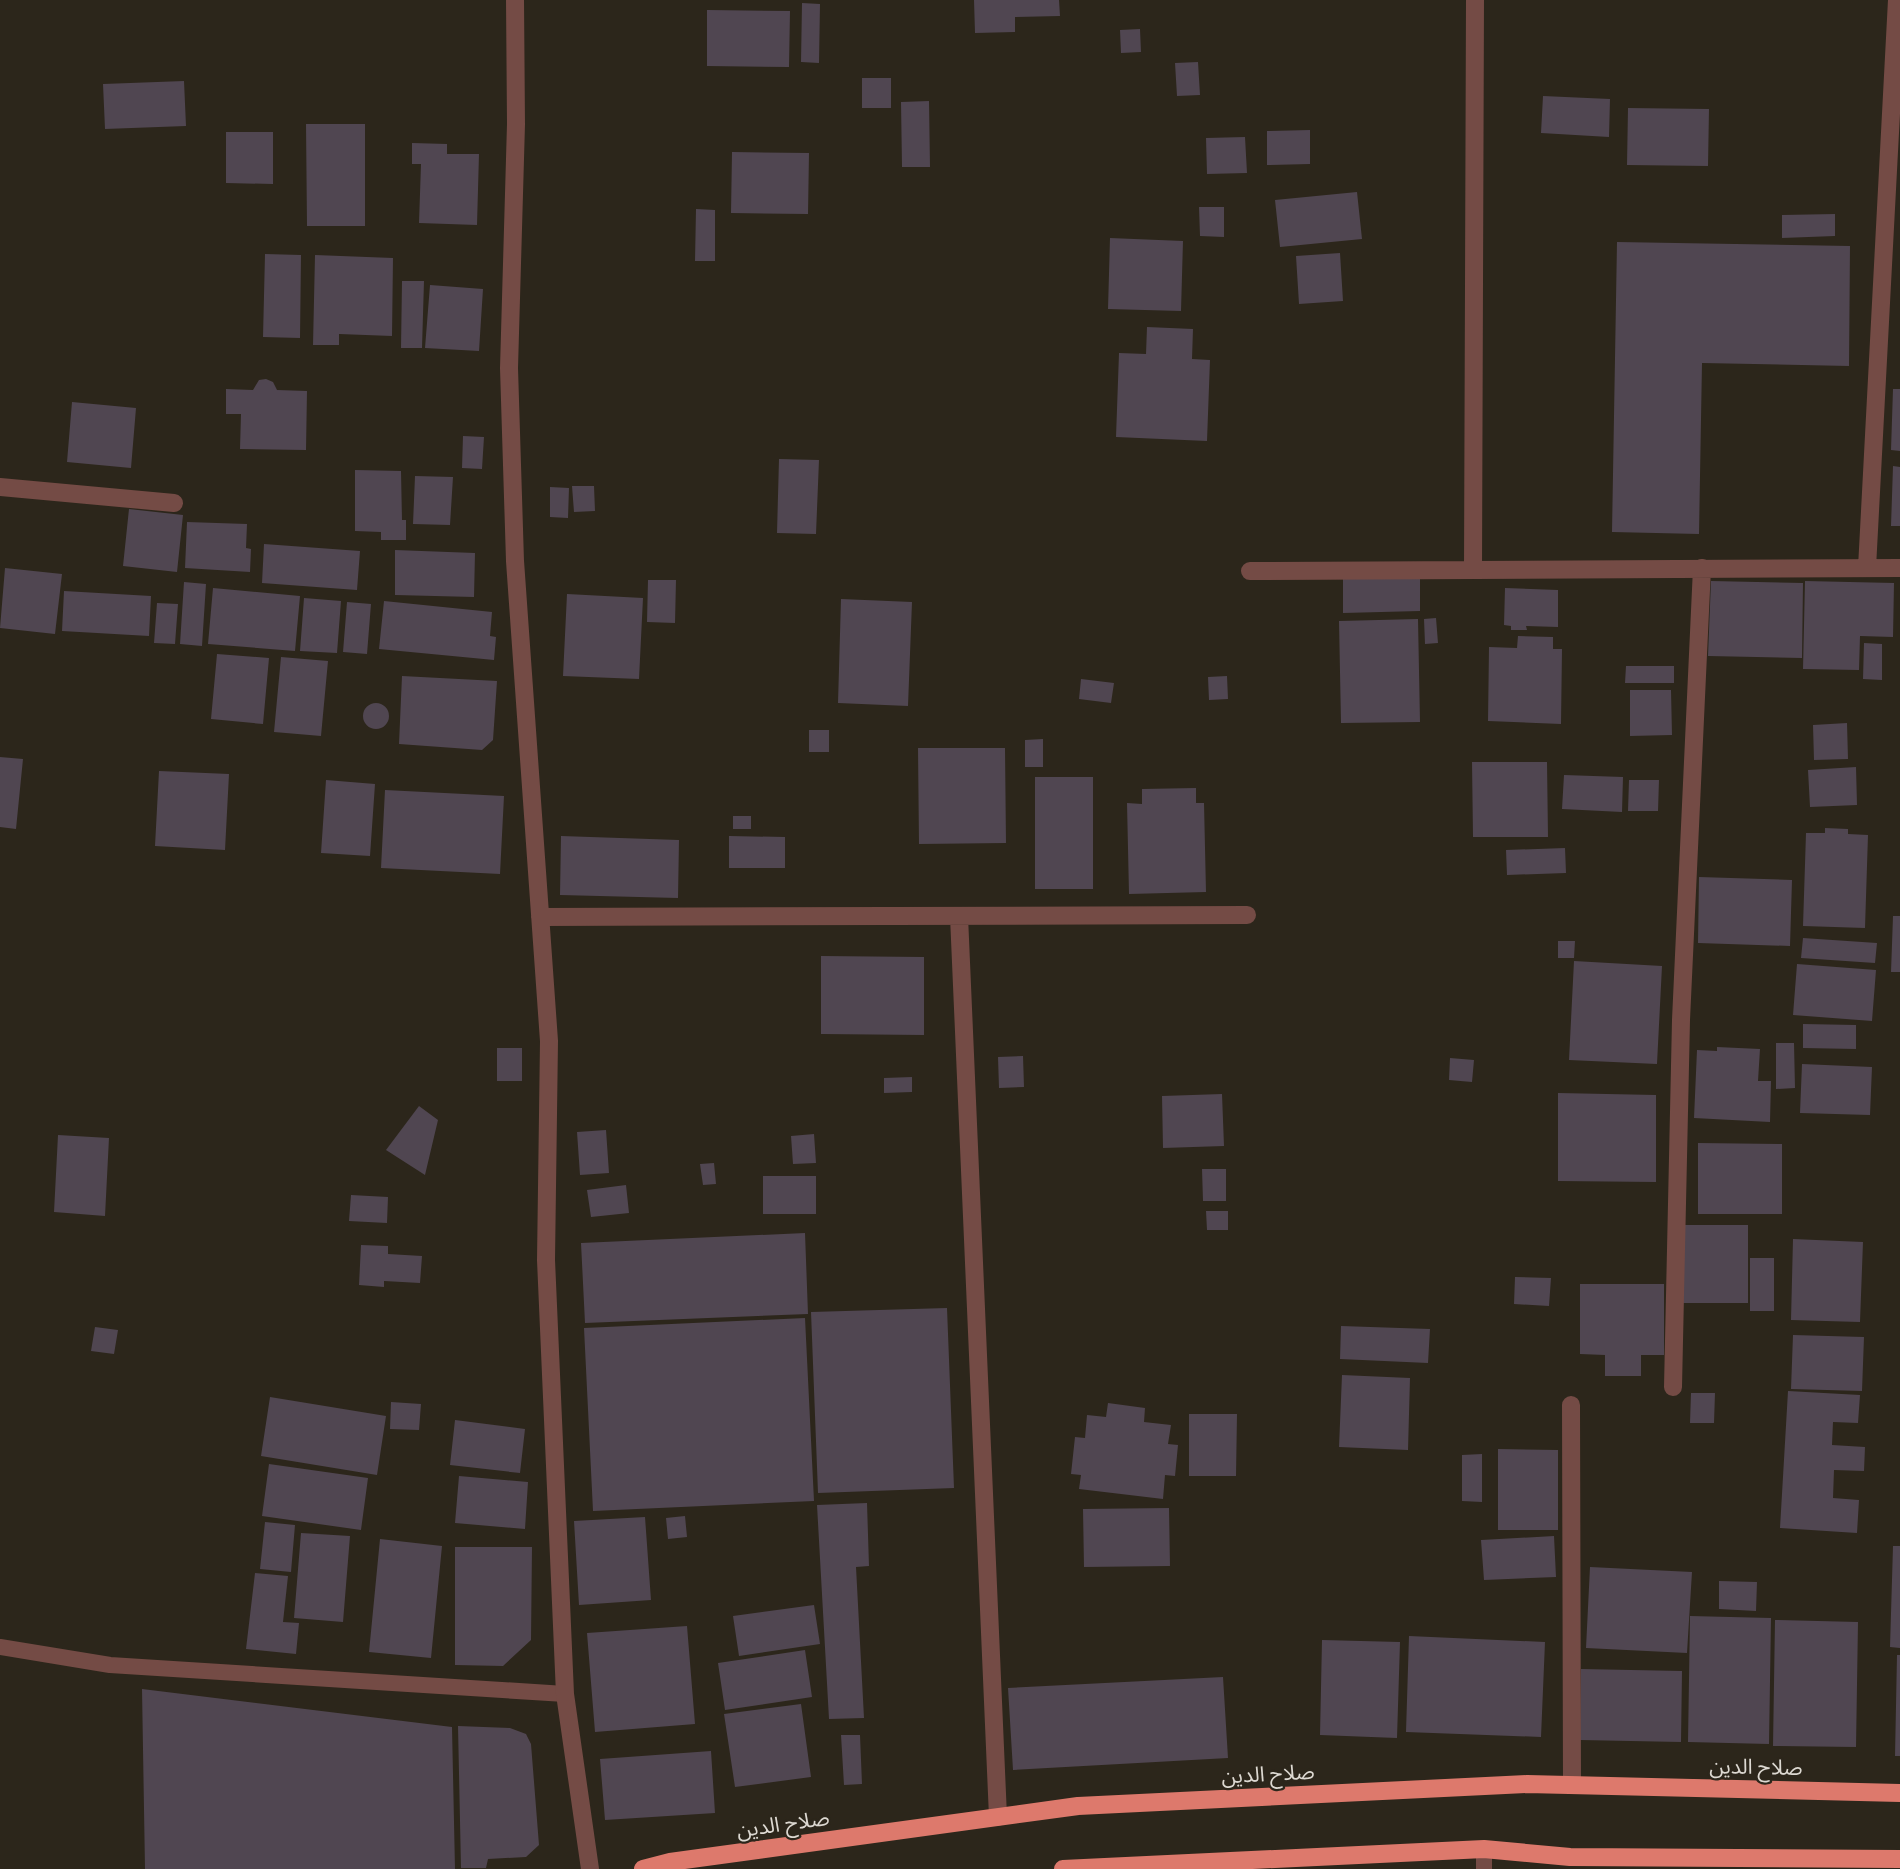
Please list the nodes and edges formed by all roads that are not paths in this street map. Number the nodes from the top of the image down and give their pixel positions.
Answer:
1 (515, 0) edge
2 (1474, 0) edge
3 (1897, 0) edge
4 (0, 487) edge
5 (174, 502) dead end
6 (1702, 568) junction
7 (1867, 568) junction
8 (1900, 568) edge
9 (1250, 570) dead end
10 (1473, 570) junction
11 (1246, 915) dead end
12 (959, 916) junction
13 (540, 917) junction
14 (1673, 1387) dead end
15 (1571, 1405) dead end
16 (0, 1647) edge
17 (565, 1694) junction
18 (1572, 1785) junction
19 (1900, 1793) edge
20 (998, 1817) junction
21 (1484, 1849) junction
22 (1900, 1859) edge
23 (590, 1869) edge
24 (643, 1869) edge
25 (1063, 1869) edge
26 (1484, 1869) edge

1 - 13 street
2 - 10 street
3 - 7 street
4 - 5 street
6 - 7 street
6 - 10 street
6 - 14 street
7 - 8 street
9 - 10 street
11 - 12 street
12 - 13 street
12 - 20 street
13 - 17 street
15 - 18 street
16 - 17 lane
17 - 23 street
18 - 19 highway, صلاح الدين
18 - 20 highway, صلاح الدين
20 - 24 highway, صلاح الدين
21 - 22 highway
21 - 25 highway
21 - 26 lane

